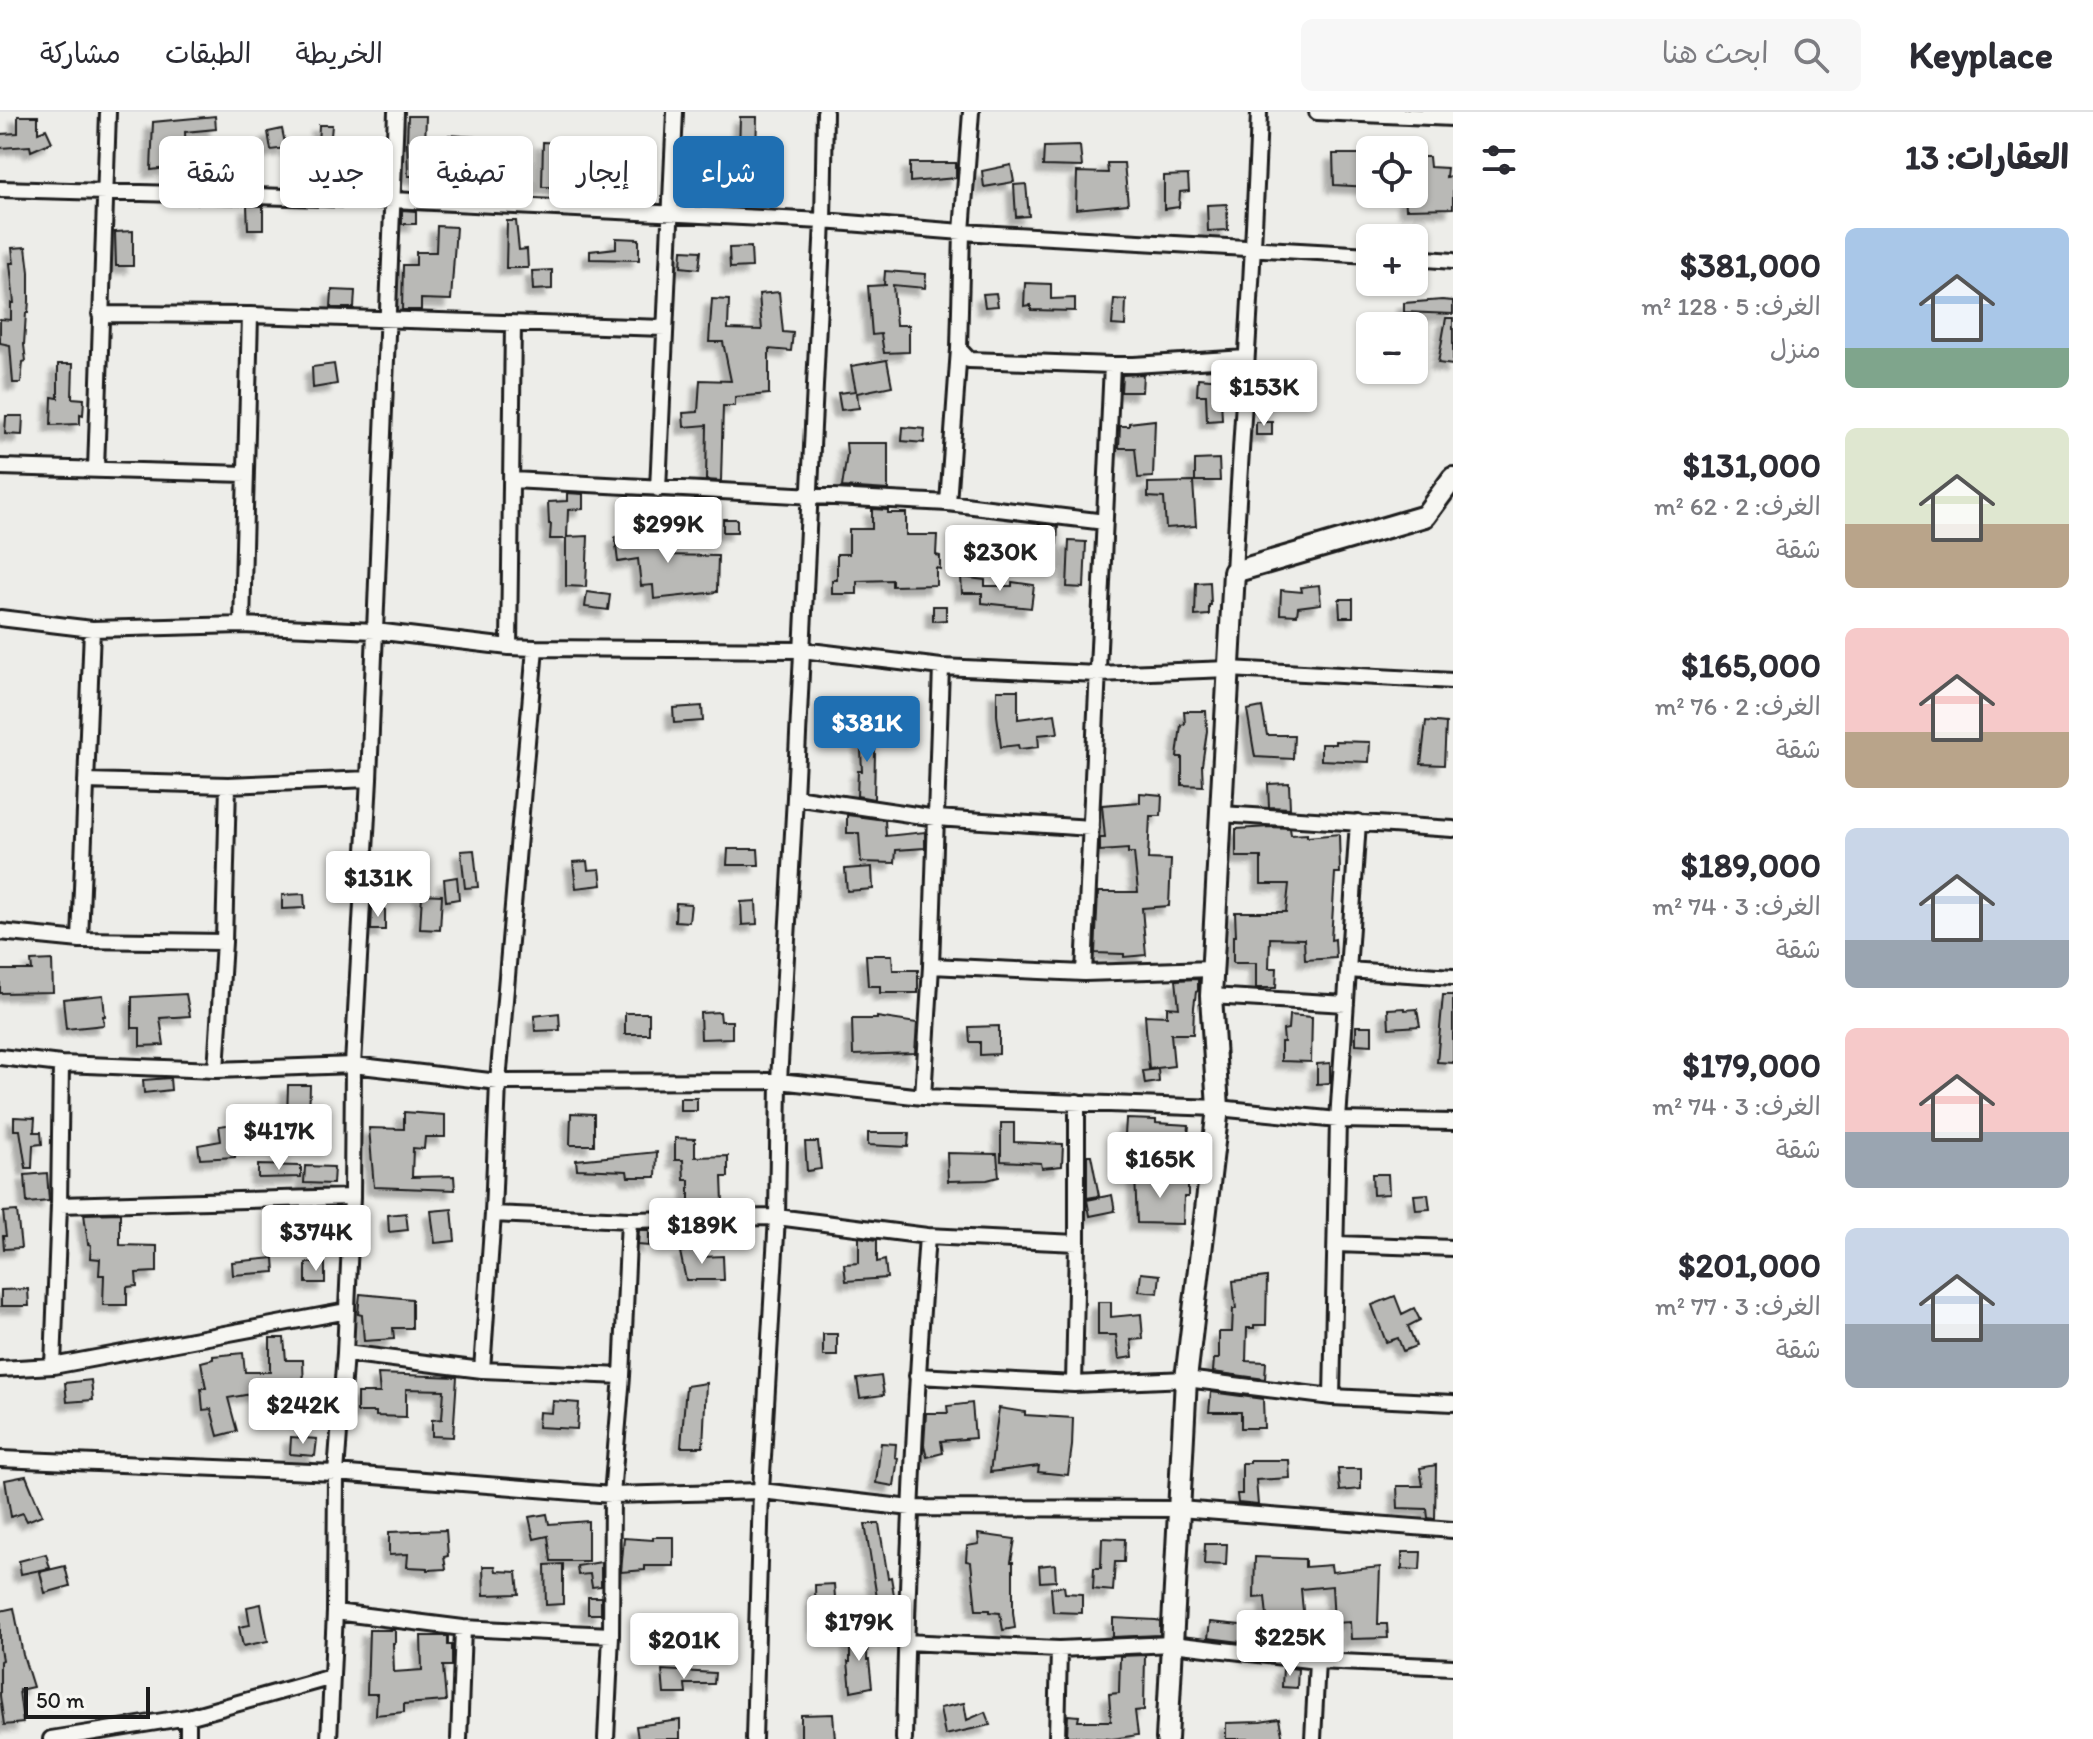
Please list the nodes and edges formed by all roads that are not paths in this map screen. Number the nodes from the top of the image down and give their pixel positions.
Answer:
1 (108, 112) edge
2 (396, 112) edge
3 (675, 112) edge
4 (825, 112) edge
5 (971, 112) edge
6 (1259, 112) edge
7 (1317, 112) edge
8 (1403, 114) edge
9 (1453, 118) edge
10 (0, 189) edge
11 (104, 191) junction
12 (280, 196) edge
13 (393, 200) joint
14 (393, 208) edge
15 (672, 214) junction
16 (823, 221) junction
17 (962, 232) junction
18 (1254, 247) junction
19 (1356, 254) edge
20 (1428, 259) edge
21 (1453, 261) edge
22 (100, 314) junction
23 (250, 315) junction
24 (388, 321) junction
25 (513, 324) junction
26 (665, 328) junction
27 (959, 349) junction
28 (1246, 358) junction
29 (1112, 365) junction
30 (0, 467) edge
31 (96, 470) junction
32 (246, 474) junction
33 (1453, 478) edge
34 (512, 480) junction
35 (658, 489) junction
36 (808, 495) junction
37 (948, 503) junction
38 (1105, 522) junction
39 (1234, 572) junction
40 (0, 618) edge
41 (242, 625) junction
42 (92, 629) junction
43 (375, 631) junction
44 (509, 647) junction
45 (535, 648) junction
46 (802, 650) junction
47 (941, 667) junction
48 (1229, 669) junction
49 (1098, 674) junction
50 (1453, 681) edge
51 (369, 779) junction
52 (86, 781) junction
53 (228, 785) junction
54 (795, 797) junction
55 (1221, 814) junction
56 (936, 818) junction
57 (1358, 822) junction
58 (1091, 828) junction
59 (1453, 829) edge
60 (0, 932) edge
61 (80, 940) junction
62 (224, 942) junction
63 (931, 966) junction
64 (1213, 969) junction
65 (1348, 970) junction
66 (1084, 973) junction
67 (1453, 977) edge
68 (1211, 996) junction
69 (1346, 1004) junction
70 (0, 1057) edge
71 (61, 1064) junction
72 (353, 1065) junction
73 (216, 1070) junction
74 (779, 1081) junction
75 (498, 1082) junction
76 (923, 1097) junction
77 (1077, 1102) junction
78 (1218, 1108) junction
79 (1338, 1120) junction
80 (1453, 1122) edge
81 (352, 1197) junction
82 (59, 1205) junction
83 (493, 1214) junction
84 (777, 1217) junction
85 (629, 1220) junction
86 (927, 1236) junction
87 (1077, 1243) junction
88 (1336, 1244) junction
89 (1453, 1248) edge
90 (347, 1311) junction
91 (345, 1353) junction
92 (53, 1366) junction
93 (0, 1369) edge
94 (482, 1370) junction
95 (622, 1376) junction
96 (917, 1376) junction
97 (1186, 1379) junction
98 (1074, 1384) junction
99 (1332, 1397) junction
100 (1453, 1403) edge
101 (0, 1459) edge
102 (336, 1473) junction
103 (761, 1491) junction
104 (612, 1495) junction
105 (911, 1508) junction
106 (1179, 1509) junction
107 (1453, 1530) edge
108 (335, 1612) junction
109 (463, 1628) junction
110 (611, 1635) junction
111 (905, 1642) junction
112 (1172, 1644) junction
113 (1059, 1649) junction
114 (1317, 1661) junction
115 (1453, 1667) edge
116 (332, 1677) junction
117 (188, 1717) junction
118 (51, 1739) edge
119 (188, 1739) edge
120 (329, 1739) edge
121 (459, 1739) edge
122 (606, 1739) edge
123 (754, 1739) edge
124 (904, 1739) edge
125 (1057, 1739) edge
126 (1167, 1739) edge
127 (1313, 1739) edge

1 - 11 street
2 - 13 street
3 - 15 street
4 - 16 street
5 - 17 street
6 - 18 street
7 - 8 street
8 - 9 street
10 - 11 street
11 - 12 street
11 - 22 street
13 - 15 street
14 - 24 street
15 - 16 street
15 - 26 street
16 - 17 street
16 - 36 street
17 - 18 street
17 - 27 street
18 - 19 street
18 - 28 street
20 - 21 street
22 - 23 street
22 - 31 street
23 - 24 street
23 - 32 street
24 - 25 street
24 - 43 street
25 - 26 street
25 - 34 street
26 - 35 street
27 - 29 street
27 - 37 street
28 - 29 street
28 - 39 street
29 - 38 street
30 - 31 street
31 - 32 street
32 - 41 street
33 - 39 street
34 - 35 street
34 - 44 street
35 - 36 street
36 - 37 street
36 - 46 street
37 - 38 street
38 - 49 street
39 - 48 street
40 - 42 street
41 - 42 street
41 - 43 street
42 - 52 street
43 - 44 street
43 - 51 street
44 - 45 street
45 - 46 street
45 - 75 street
46 - 47 street
46 - 54 street
47 - 49 street
47 - 56 street
48 - 49 street
48 - 50 street
48 - 55 street
49 - 58 street
51 - 53 street
51 - 72 street
52 - 53 street
52 - 61 street
53 - 62 street
54 - 56 street
54 - 74 street
55 - 57 street
55 - 64 street
56 - 58 street
56 - 63 street
57 - 59 street
57 - 65 street
58 - 66 street
60 - 61 street
61 - 62 street
62 - 73 street
63 - 66 street
63 - 76 street
64 - 66 street
64 - 68 street
65 - 67 street
65 - 69 street
68 - 69 street
68 - 78 street
69 - 79 street
70 - 71 street
71 - 73 street
71 - 82 street
72 - 73 street
72 - 75 street
72 - 81 street
74 - 75 street
74 - 76 street
74 - 84 street
75 - 83 street
76 - 77 street
77 - 78 street
77 - 87 street
78 - 79 street
78 - 97 street
79 - 80 street
79 - 88 street
81 - 82 street
81 - 90 street
82 - 92 street
83 - 85 street
83 - 94 street
84 - 85 street
84 - 86 street
84 - 103 street
85 - 95 street
86 - 87 street
86 - 96 street
87 - 98 street
88 - 89 street
88 - 99 street
90 - 91 street
90 - 92 street
91 - 94 street
91 - 102 street
92 - 93 street
94 - 95 street
95 - 104 street
96 - 98 street
96 - 105 street
97 - 98 street
97 - 99 street
97 - 106 street
99 - 100 street
101 - 102 street
102 - 104 street
102 - 108 street
103 - 104 street
103 - 105 street
103 - 123 street
104 - 110 street
105 - 106 street
105 - 111 street
106 - 107 street
106 - 112 street
108 - 109 street
108 - 116 street
109 - 110 street
109 - 121 street
110 - 122 street
111 - 113 street
111 - 124 street
112 - 113 street
112 - 114 street
112 - 126 street
113 - 125 street
114 - 115 street
114 - 127 street
116 - 117 street
116 - 120 street
117 - 118 street
117 - 119 street

